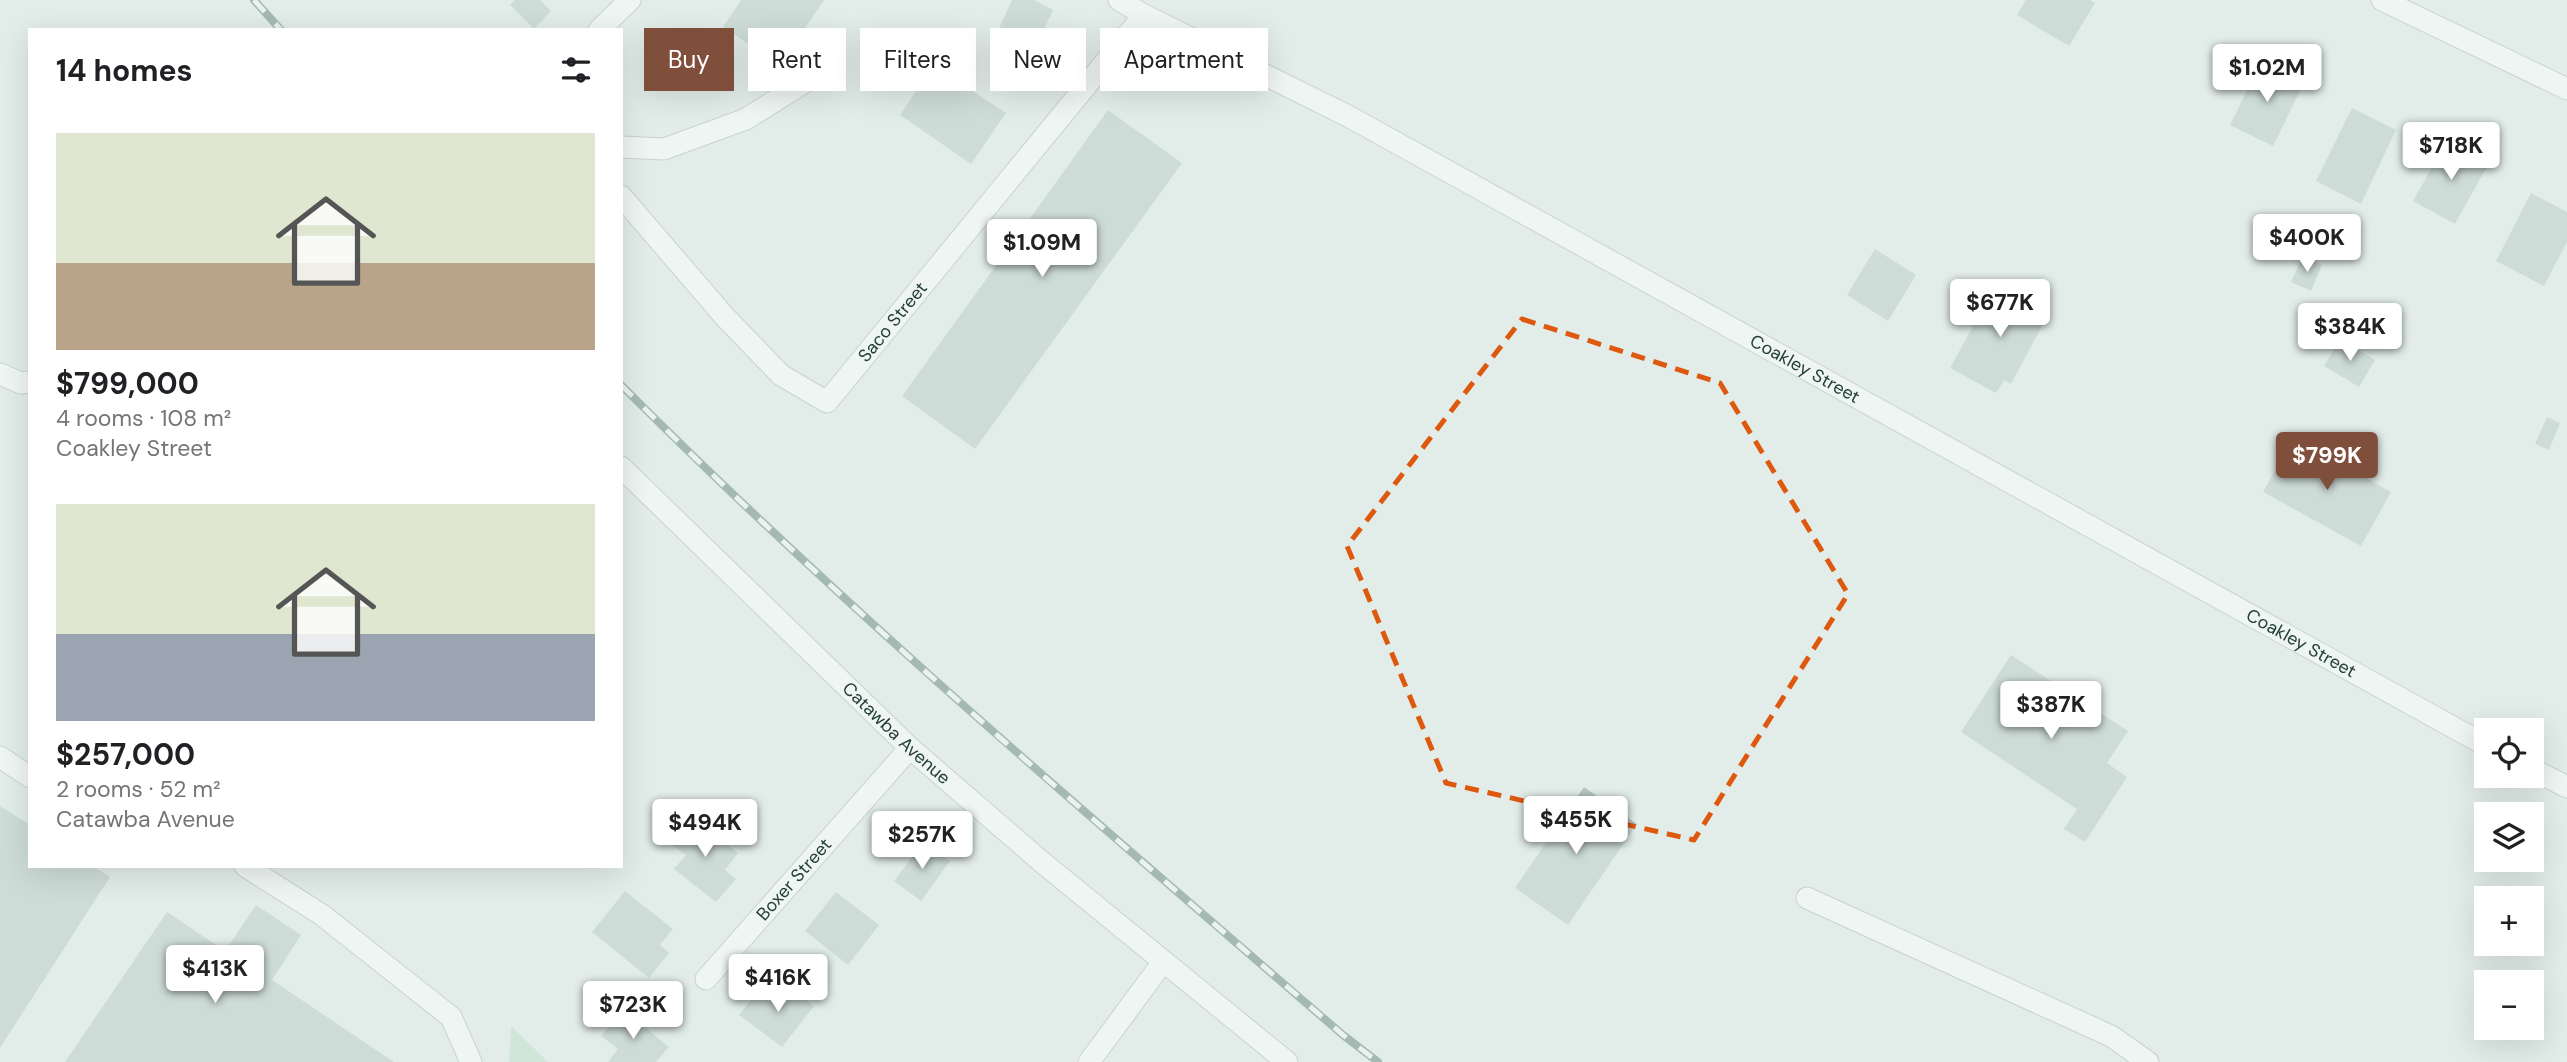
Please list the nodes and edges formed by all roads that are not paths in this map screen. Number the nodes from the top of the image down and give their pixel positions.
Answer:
1 (630, 0) edge
2 (1119, 0) edge
3 (2382, 0) edge
4 (1144, 15) junction
5 (601, 28) edge
6 (2567, 89) edge
7 (790, 91) edge
8 (623, 147) edge
9 (623, 198) edge
10 (0, 374) edge
11 (28, 382) edge
12 (623, 469) edge
13 (2474, 739) edge
14 (910, 748) junction
15 (0, 757) edge
16 (2544, 775) edge
17 (28, 776) edge
18 (2567, 787) edge
19 (248, 868) edge
20 (1807, 898) dead end
21 (1163, 962) junction
22 (706, 979) dead end
23 (471, 1062) edge
24 (1089, 1062) edge
25 (1287, 1062) edge
26 (2148, 1062) edge

1 - 5 street
2 - 4 street, Coakley Street
3 - 6 street
4 - 9 street, Saco Street
4 - 13 street, Coakley Street
7 - 8 street
10 - 11 street
12 - 14 street, Catawba Avenue
14 - 21 street, Catawba Avenue
14 - 22 street, Boxer Street
15 - 17 street
16 - 18 street
19 - 23 street
20 - 26 street
21 - 24 street
21 - 25 street, Catawba Avenue

